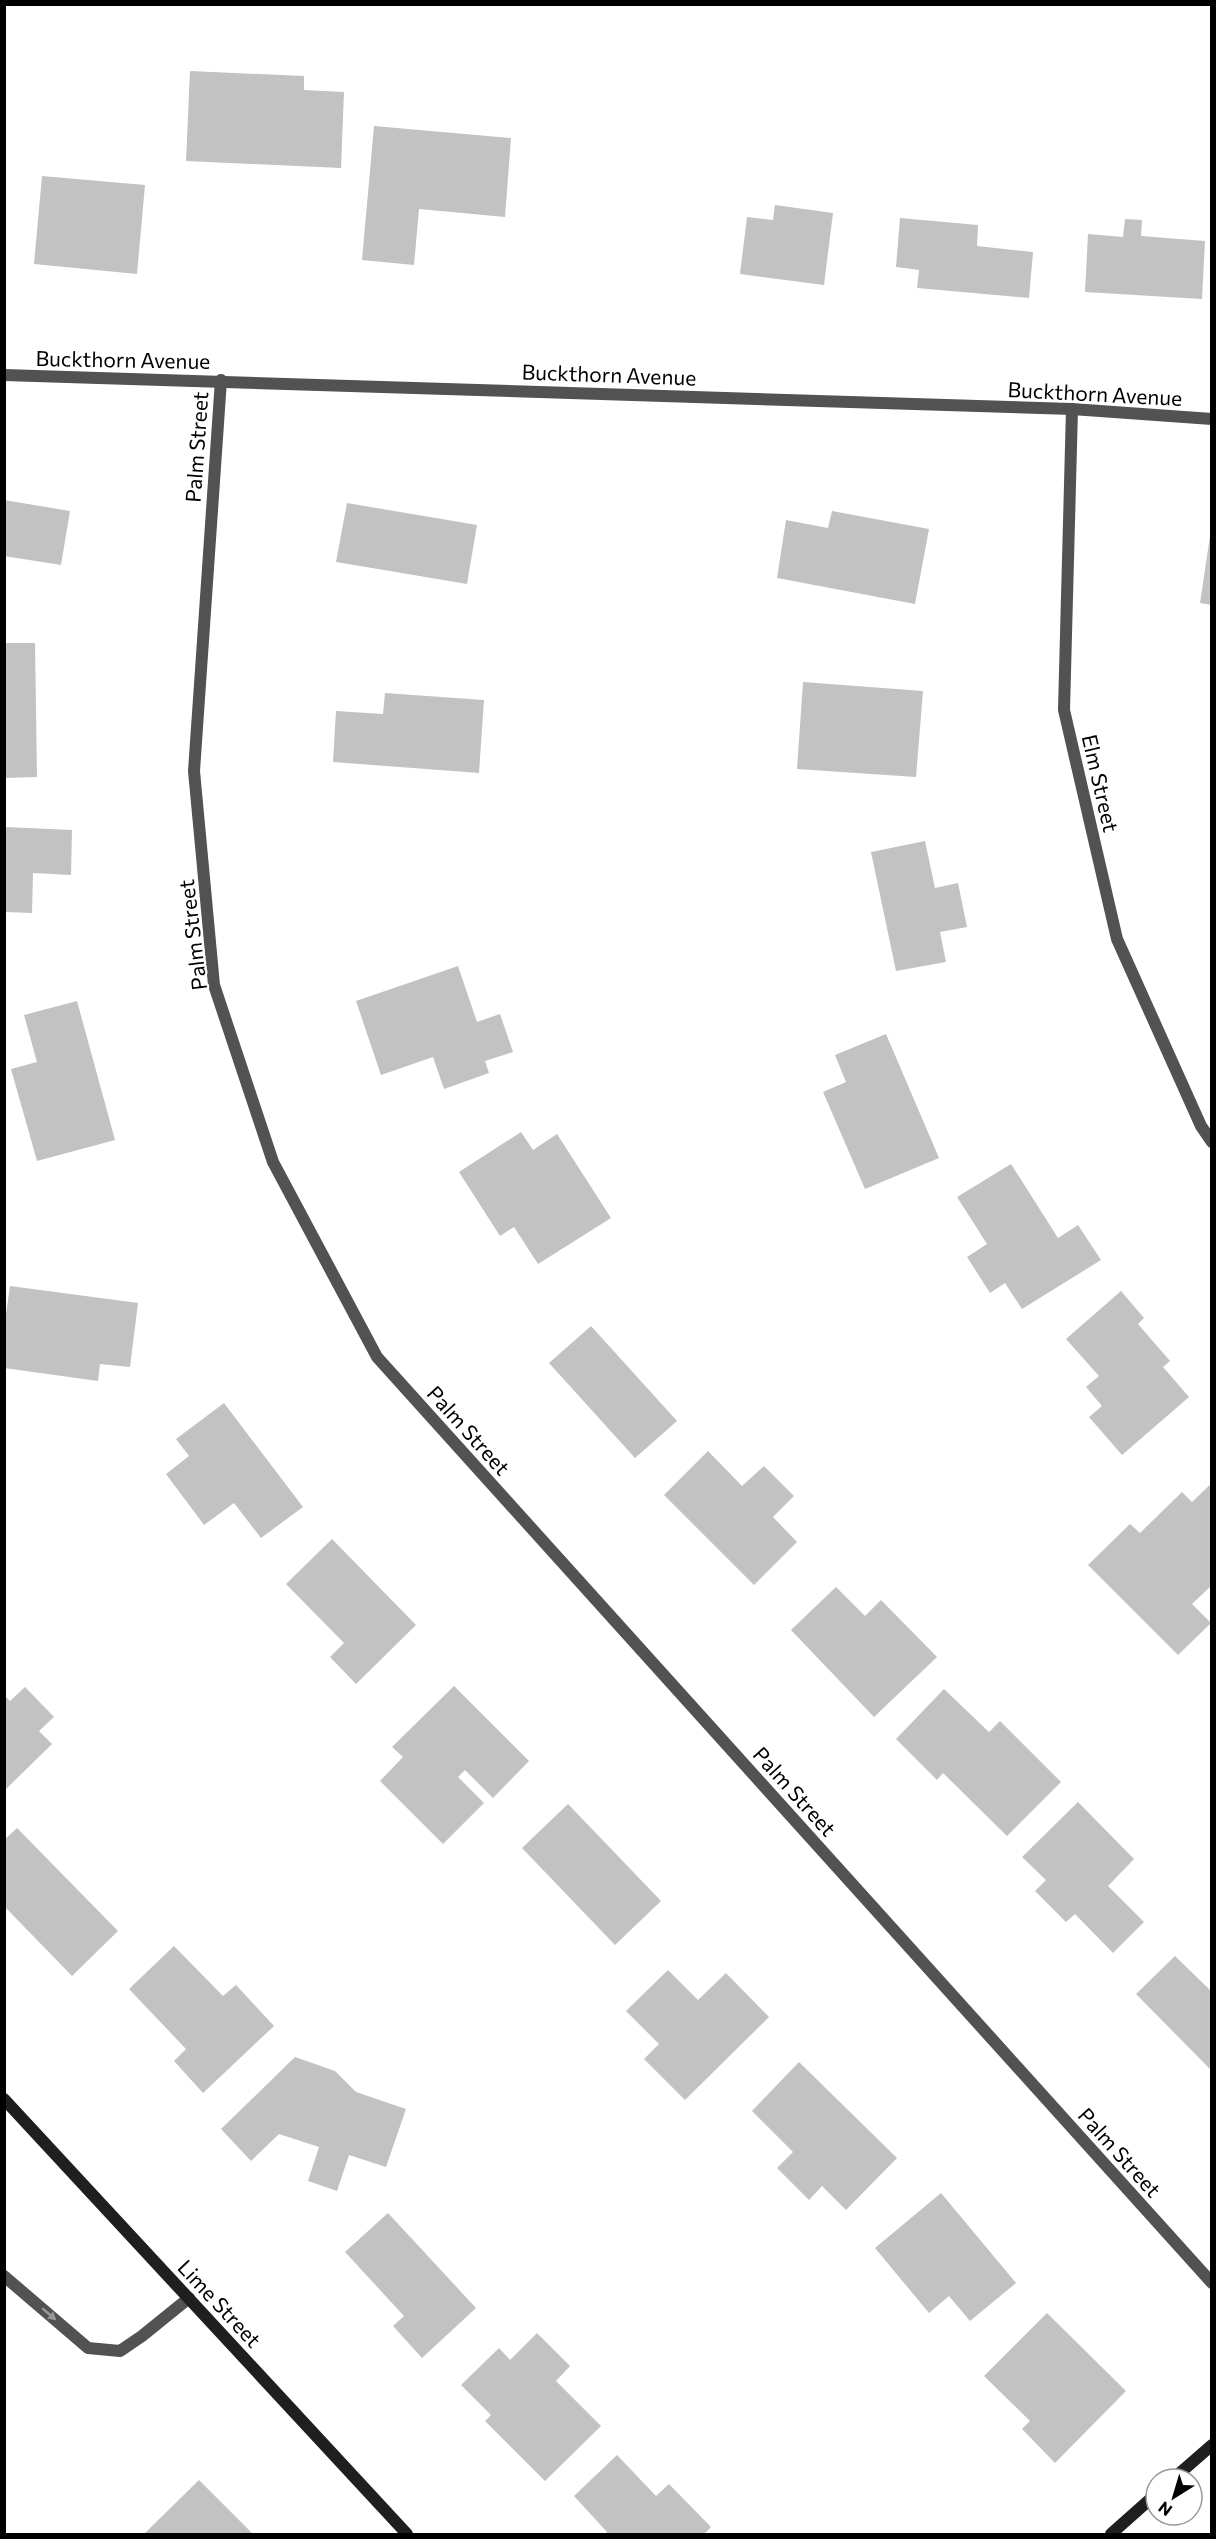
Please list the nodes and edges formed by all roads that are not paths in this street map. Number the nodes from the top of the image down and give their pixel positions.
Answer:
1 (4, 375) edge
2 (221, 381) junction
3 (1072, 409) junction
4 (1212, 419) edge
5 (1212, 1142) edge
6 (4, 2099) edge
7 (4, 2276) edge
8 (1212, 2283) edge
9 (189, 2298) junction
10 (1212, 2445) edge
11 (1187, 2467) edge
12 (1144, 2505) edge
13 (407, 2535) edge
14 (1111, 2535) edge

1 - 2 street, Buckthorn Avenue
2 - 3 street, Buckthorn Avenue
2 - 8 street, Palm Street
3 - 4 street, Buckthorn Avenue
3 - 5 street, Elm Street
6 - 9 street, Lime Street
7 -> 9 street
9 - 13 street, Lime Street
10 - 11 street
12 - 14 street

